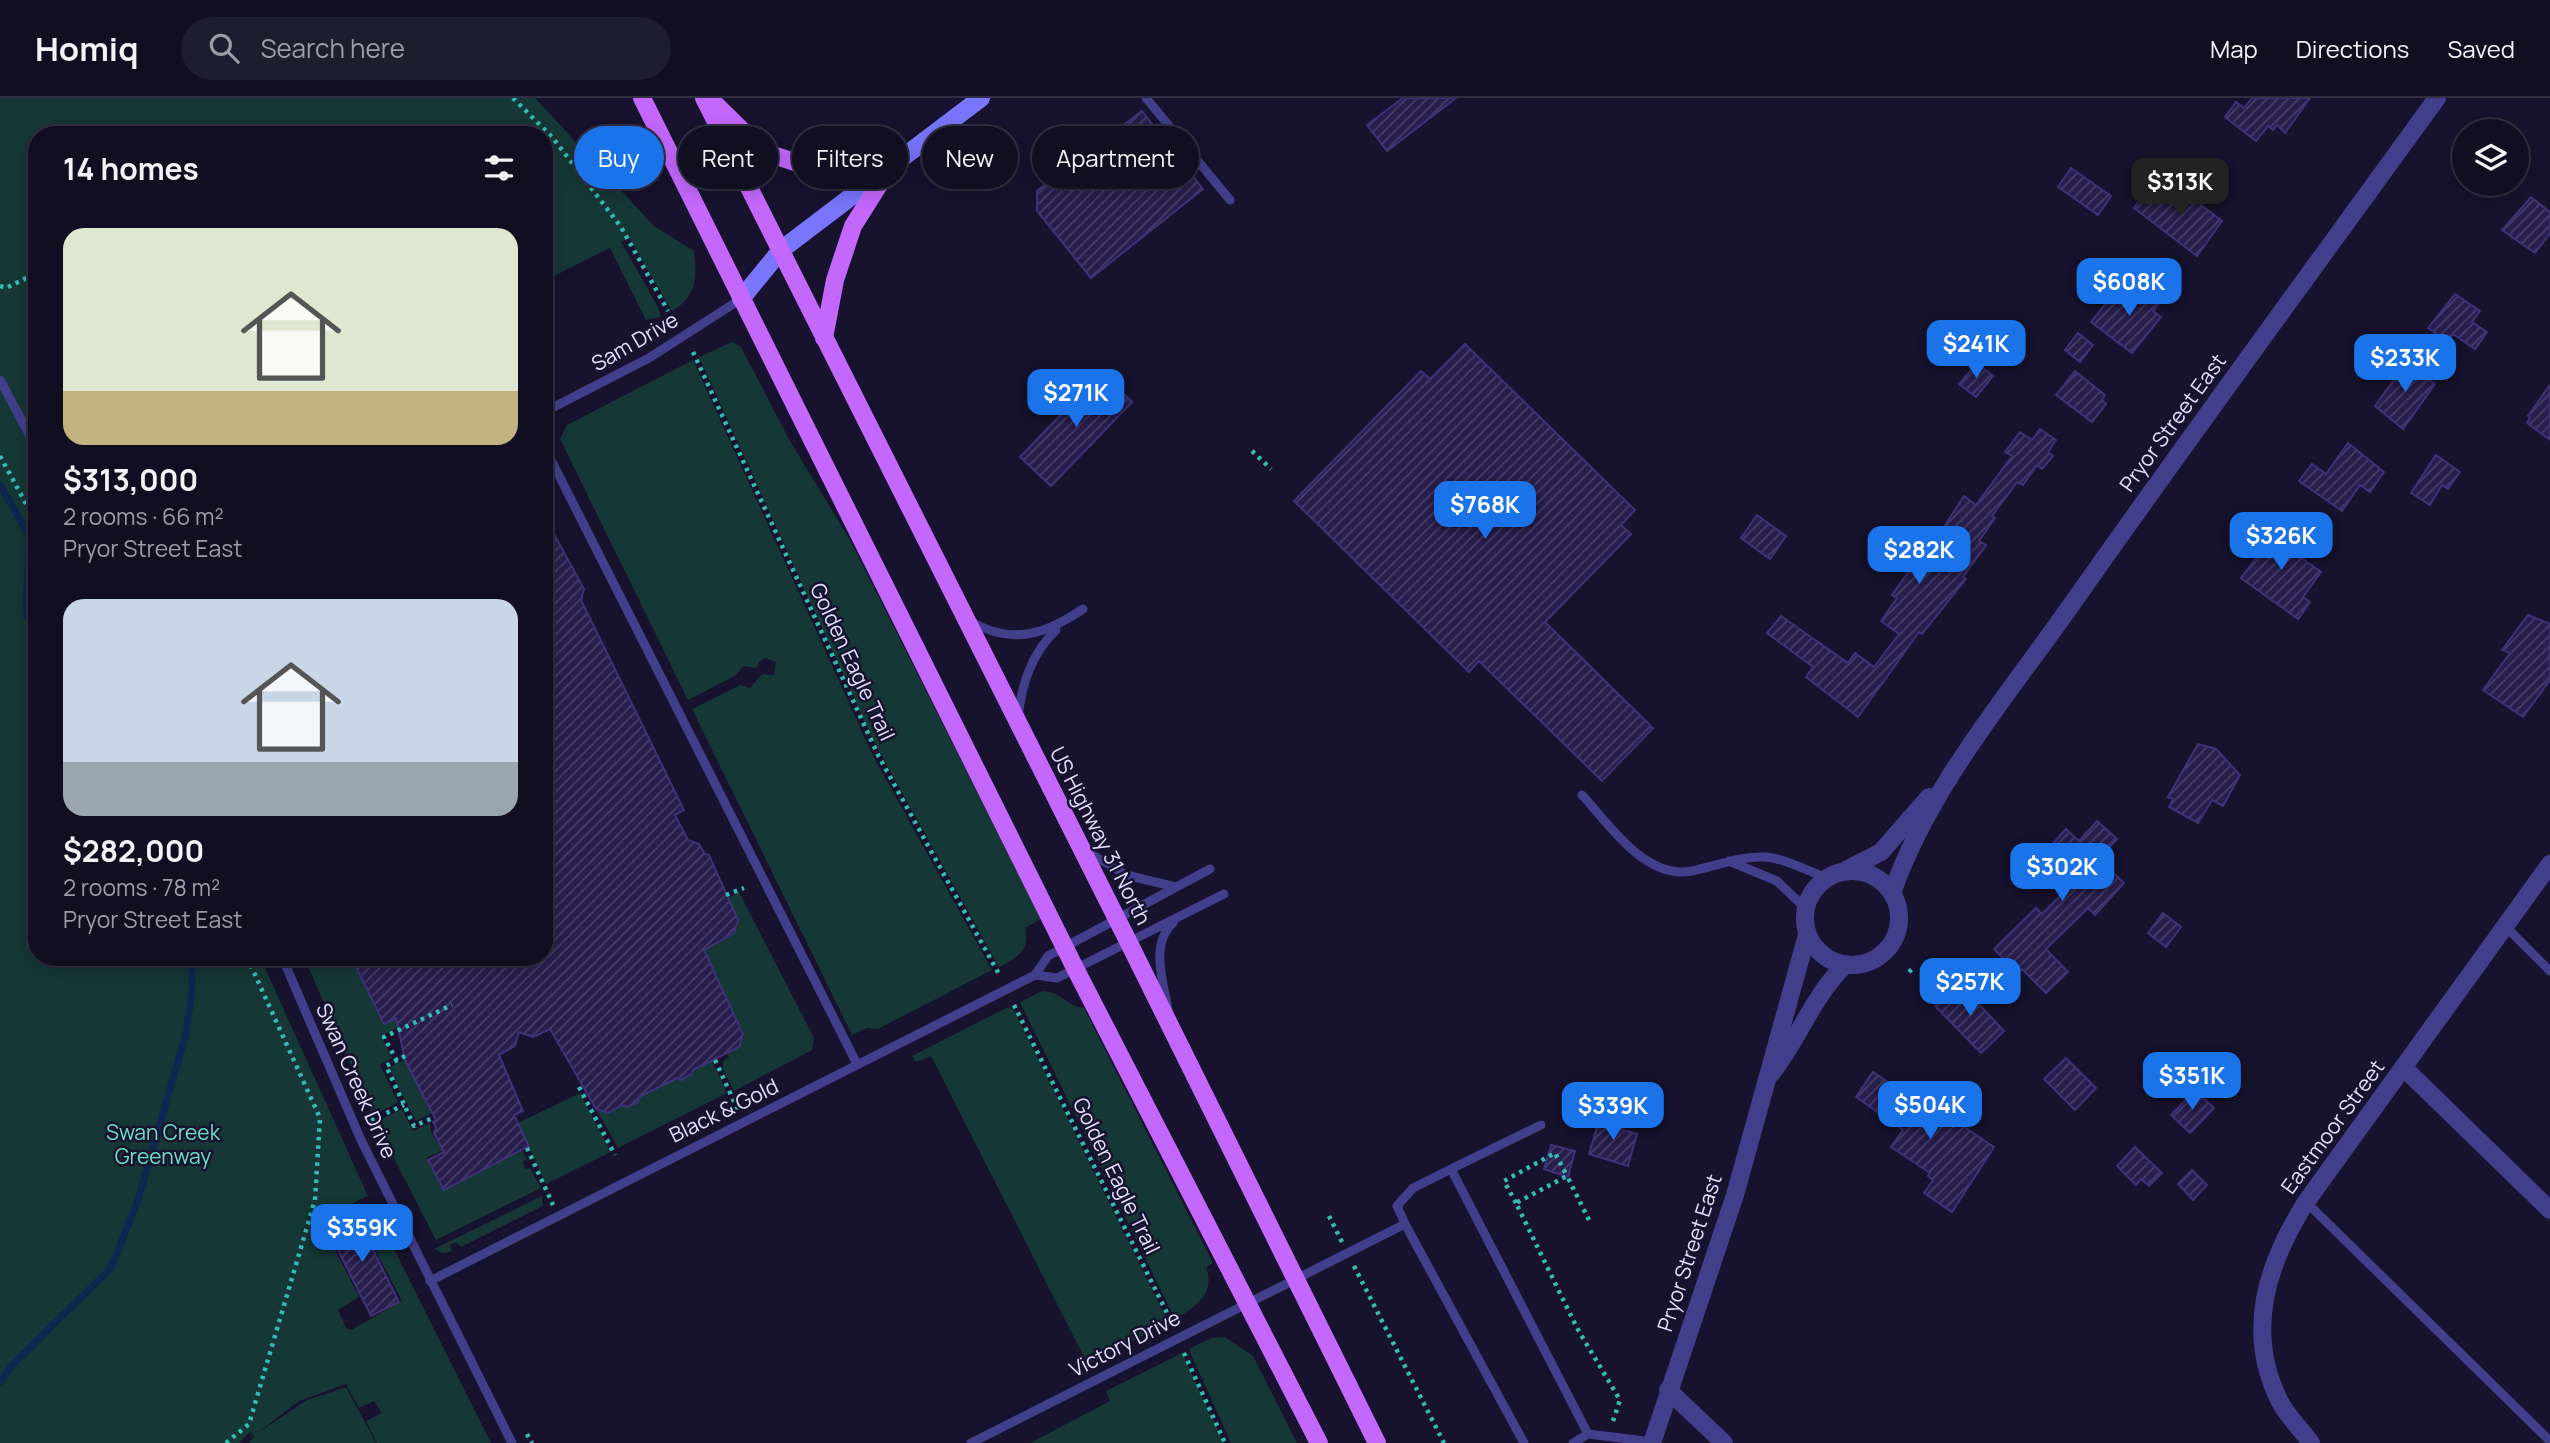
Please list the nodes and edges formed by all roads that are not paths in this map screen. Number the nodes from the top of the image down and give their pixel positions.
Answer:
1 (642, 98) edge
2 (706, 98) edge
3 (981, 98) edge
4 (1146, 98) edge
5 (2437, 98) edge
6 (908, 154) edge
7 (792, 161) edge
8 (862, 189) edge
9 (876, 189) edge
10 (1230, 200) dead end
11 (780, 250) junction
12 (740, 299) junction
13 (824, 338) junction
14 (0, 380) edge
15 (553, 407) edge
16 (28, 432) edge
17 (553, 464) edge
18 (1083, 609) dead end
19 (965, 619) junction
20 (1065, 622) junction
21 (1017, 722) junction
22 (1949, 778) junction
23 (1582, 795) dead end
24 (1080, 845) junction
25 (1727, 861) junction
26 (2550, 864) edge
27 (1210, 869) dead end
28 (1833, 875) junction
29 (1176, 887) junction
30 (1892, 893) junction
31 (1224, 894) dead end
32 (1805, 908) junction
33 (1179, 917) junction
34 (1117, 919) junction
35 (2505, 926) junction
36 (1807, 935) junction
37 (1129, 943) junction
38 (1065, 947) junction
39 (1845, 965) junction
40 (286, 966) edge
41 (1076, 970) junction
42 (2550, 971) edge
43 (1035, 975) junction
44 (1171, 1028) junction
45 (857, 1064) junction
46 (2403, 1067) junction
47 (1769, 1077) junction
48 (1541, 1125) dead end
49 (1451, 1169) junction
50 (2306, 1202) junction
51 (2550, 1210) edge
52 (1405, 1224) junction
53 (1296, 1280) junction
54 (430, 1281) junction
55 (1247, 1303) junction
56 (1668, 1390) junction
57 (1588, 1434) junction
58 (2550, 1441) edge
59 (512, 1443) edge
60 (971, 1443) edge
61 (1319, 1443) edge
62 (1377, 1443) edge
63 (1524, 1443) edge
64 (1573, 1443) edge
65 (1653, 1443) edge
66 (1724, 1443) edge
67 (2311, 1443) edge

1 - 12 main road
2 - 7 main road
2 - 11 main road, US Highway 31 North
3 - 6 main road
4 - 10 lane
5 - 22 street, Pryor Street East
8 - 11 main road
9 - 13 main road
11 - 12 main road
11 - 13 main road, US Highway 31 North
12 - 15 lane, Sam Drive
12 - 38 main road
13 - 19 main road, US Highway 31 North
14 - 16 lane
17 - 45 lane
18 - 20 lane
19 - 20 lane
19 - 21 main road, US Highway 31 North
20 - 21 lane
21 - 24 main road, US Highway 31 North
22 - 28 street, Pryor Street East
22 - 30 street, Pryor Street East
23 - 25 lane
24 - 29 lane
24 - 34 main road, US Highway 31 North
25 - 28 lane
25 - 32 lane
26 - 35 street, Eastmoor Street
27 - 29 lane, Black & Gold
28 - 30 street
28 - 32 street
29 - 34 lane, Black & Gold
30 - 39 street
31 - 33 lane, Black & Gold
32 - 36 street
33 - 37 lane, Black & Gold
33 - 44 lane
34 - 37 main road, US Highway 31 North
34 - 38 lane, Black & Gold
35 - 42 lane
35 - 46 street, Eastmoor Street
36 - 39 street
36 - 47 street, Pryor Street East
37 - 41 lane, Black & Gold
37 - 44 main road, US Highway 31 North
38 - 41 main road
38 - 43 lane, Black & Gold
39 - 47 street, Pryor Street East
40 - 54 lane, Swan Creek Drive
41 - 43 lane, Black & Gold
41 - 55 main road
43 - 45 lane, Black & Gold
44 - 53 main road, US Highway 31 North
45 - 54 lane, Black & Gold
46 - 50 street, Eastmoor Street
46 - 51 street
47 - 56 street, Pryor Street East
48 - 49 lane
49 - 52 lane
49 - 57 lane
50 - 58 lane
50 - 67 street, Eastmoor Street
52 - 53 lane, Victory Drive
52 - 63 lane
53 - 55 lane, Victory Drive
53 - 62 main road, US Highway 31 North
54 - 59 lane, Swan Creek Drive
55 - 60 lane, Victory Drive
55 - 61 main road
56 - 65 street, Pryor Street East
56 - 66 street
57 - 64 lane
57 - 65 lane

